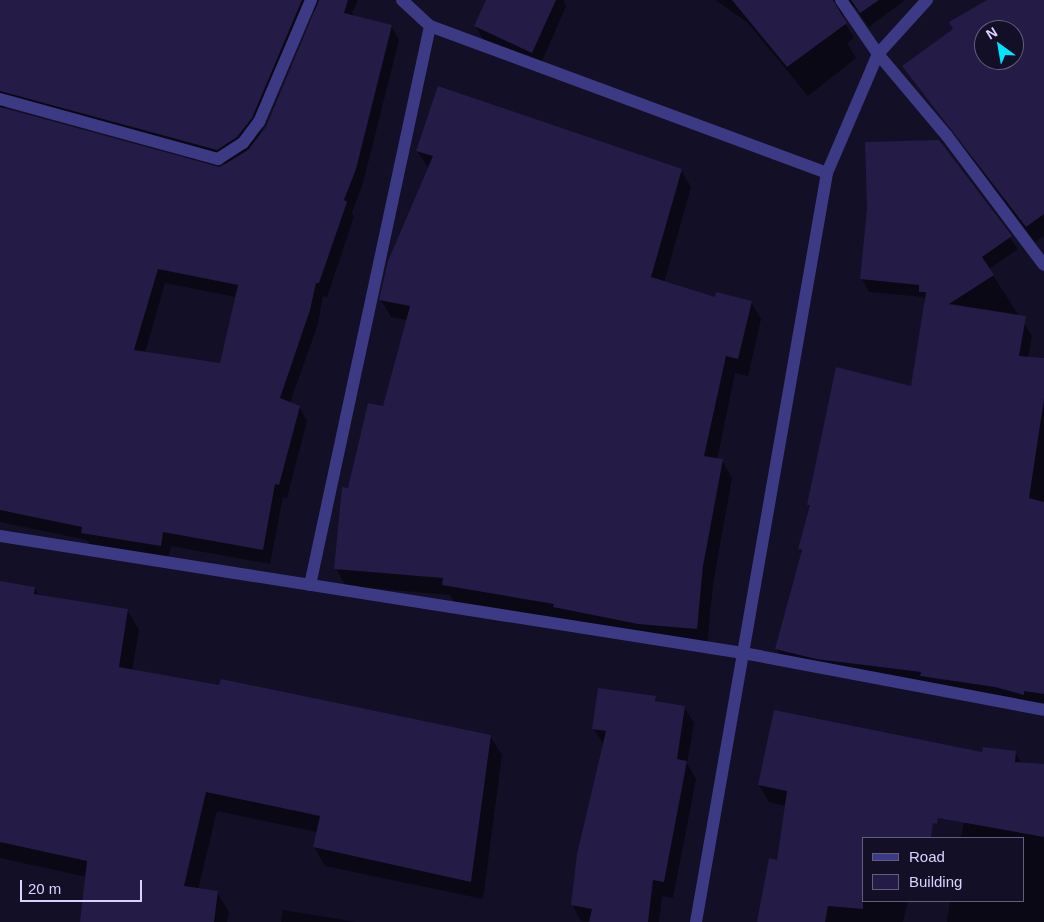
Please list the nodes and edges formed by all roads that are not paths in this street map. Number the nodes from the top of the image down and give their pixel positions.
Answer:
1 (311, 0) edge
2 (402, 0) edge
3 (841, 0) edge
4 (927, 0) edge
5 (430, 26) junction
6 (878, 54) junction
7 (0, 99) edge
8 (827, 173) junction
9 (1044, 265) edge
10 (0, 536) edge
11 (310, 585) junction
12 (743, 653) junction
13 (1044, 710) edge
14 (696, 922) edge

1 - 7 street
2 - 5 street
3 - 6 street
4 - 6 street
5 - 8 street
5 - 11 street
6 - 8 street
6 - 9 street
8 - 12 street
10 - 11 street
11 - 12 street
12 - 13 street
12 - 14 street

